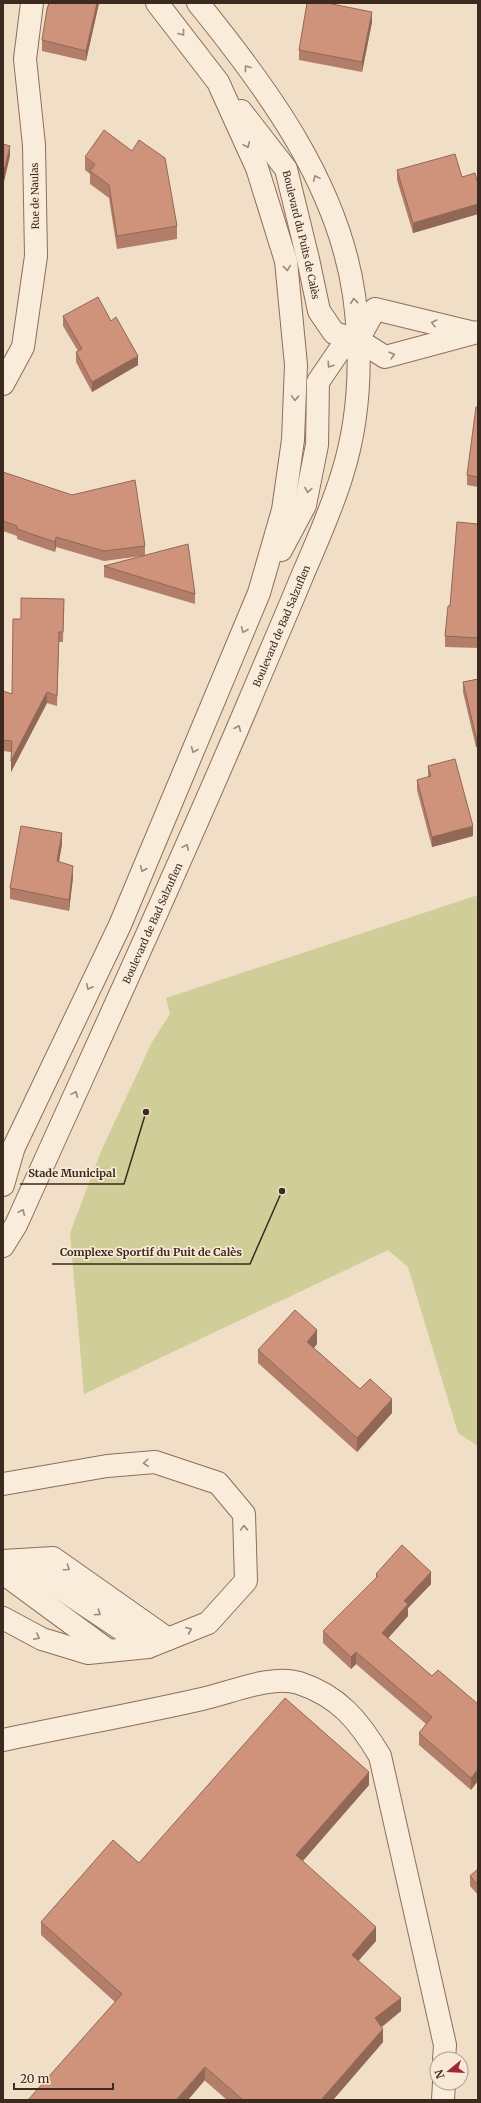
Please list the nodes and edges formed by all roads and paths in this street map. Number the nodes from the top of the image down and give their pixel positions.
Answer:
1 (32, 3) edge
2 (157, 3) edge
3 (198, 3) edge
4 (218, 82) junction
5 (475, 332) edge
6 (358, 340) junction
7 (3, 384) edge
8 (259, 593) junction
9 (8, 1156) edge
10 (3, 1185) edge
11 (3, 1246) edge
12 (3, 1484) edge
13 (3, 1562) edge
14 (3, 1573) edge
15 (3, 1618) edge
16 (158, 1643) junction
17 (109, 1651) junction
18 (3, 1740) edge
19 (445, 2051) edge

1 - 7 street, Rue de Naulas
2 -> 4 street
6 -> 3 street, Boulevard de Bad Salzuflen
4 - 6 street, Boulevard du Puits de Calès
4 -> 8 street
6 -> 5 street, Boulevard du Puits de Calès
5 -> 6 street, Boulevard du Puits de Calès
6 -> 8 street
11 -> 6 street, Boulevard de Bad Salzuflen
8 -> 9 street
9 - 10 street
16 -> 12 street
13 -> 16 street
14 - 17 street
15 -> 17 street
16 - 17 street
18 - 19 street

